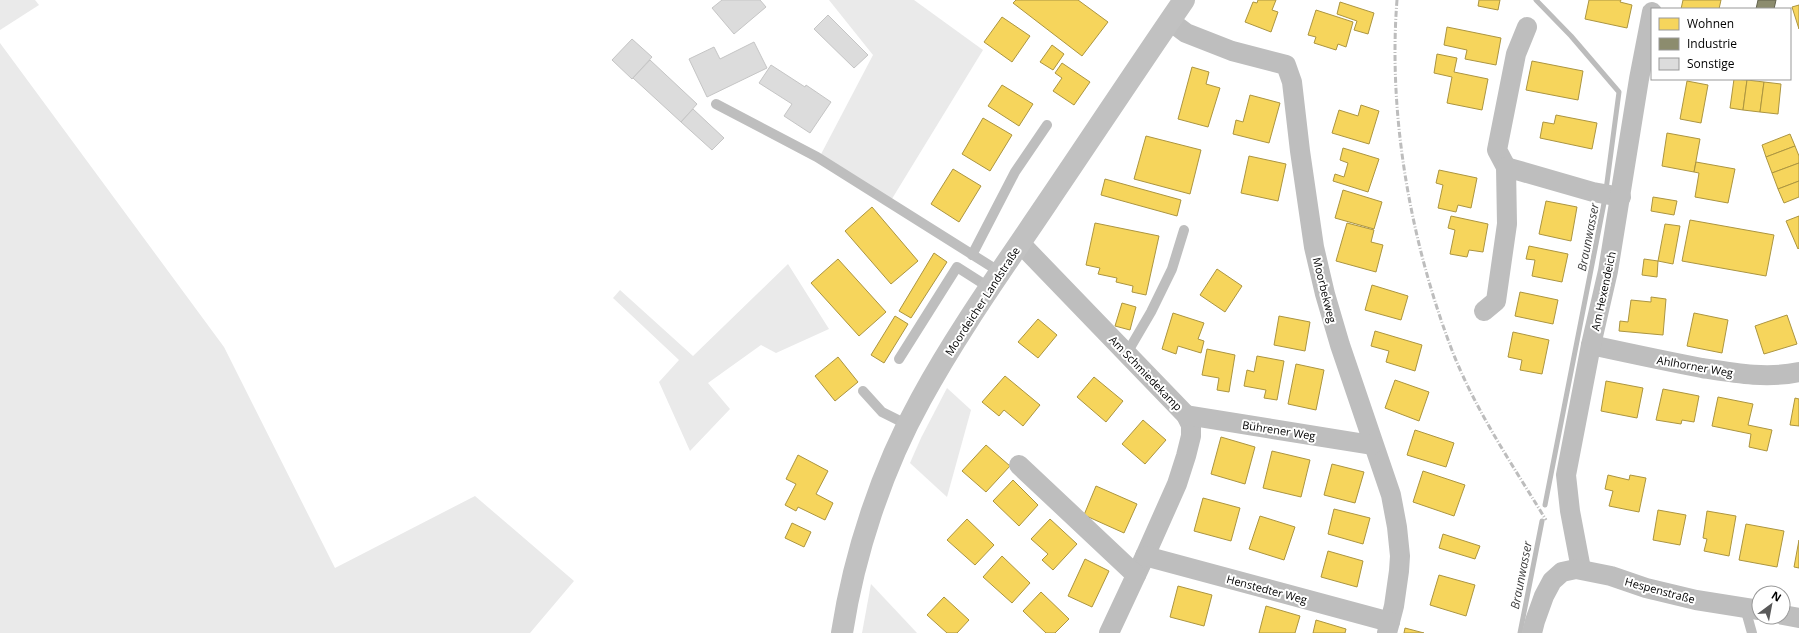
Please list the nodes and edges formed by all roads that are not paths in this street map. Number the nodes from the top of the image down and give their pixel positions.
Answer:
1 (1184, 0) edge
2 (1651, 15) edge
3 (1170, 21) junction
4 (1527, 27) dead end
5 (716, 104) dead end
6 (1047, 125) dead end
7 (1506, 167) junction
8 (1621, 197) junction
9 (1184, 230) dead end
10 (1020, 242) junction
11 (972, 255) junction
12 (995, 280) junction
13 (1484, 311) dead end
14 (1592, 345) junction
15 (1127, 353) junction
16 (899, 359) dead end
17 (1799, 372) edge
18 (863, 391) dead end
19 (1186, 415) junction
20 (908, 425) junction
21 (1372, 445) junction
22 (1019, 465) dead end
23 (1145, 556) junction
24 (1579, 569) junction
25 (1136, 575) junction
26 (1751, 609) edge
27 (1388, 628) edge
28 (842, 633) edge
29 (1109, 633) edge
30 (1532, 633) edge

1 - 3 main road, Moordeicher Landstraße
2 - 8 street, Am Hexendeich
3 - 10 main road, Moordeicher Landstraße
3 - 21 street, Moorbekweg
4 - 7 street
5 - 11 lane
6 - 11 lane
7 - 8 street
7 - 13 street
8 - 14 street, Am Hexendeich
9 - 15 lane
10 - 12 main road, Moordeicher Landstraße
10 - 15 street, Am Schmiedekamp
11 - 12 lane
12 - 16 lane
12 - 20 main road, Moordeicher Landstraße
14 - 17 street, Ahlhorner Weg
14 - 24 street, Am Hexendeich
15 - 19 street, Am Schmiedekamp
18 - 20 lane
19 - 21 street, Bührener Weg
19 - 23 street, Am Schmiedekamp
20 - 28 main road, Moordeicher Landstraße
21 - 27 street, Moorbekweg
22 - 25 street
23 - 25 street, Am Schmiedekamp
23 - 27 street, Henstedter Weg
24 - 26 street, Hespenstraße
24 - 30 street
25 - 29 street, Am Schmiedekamp

